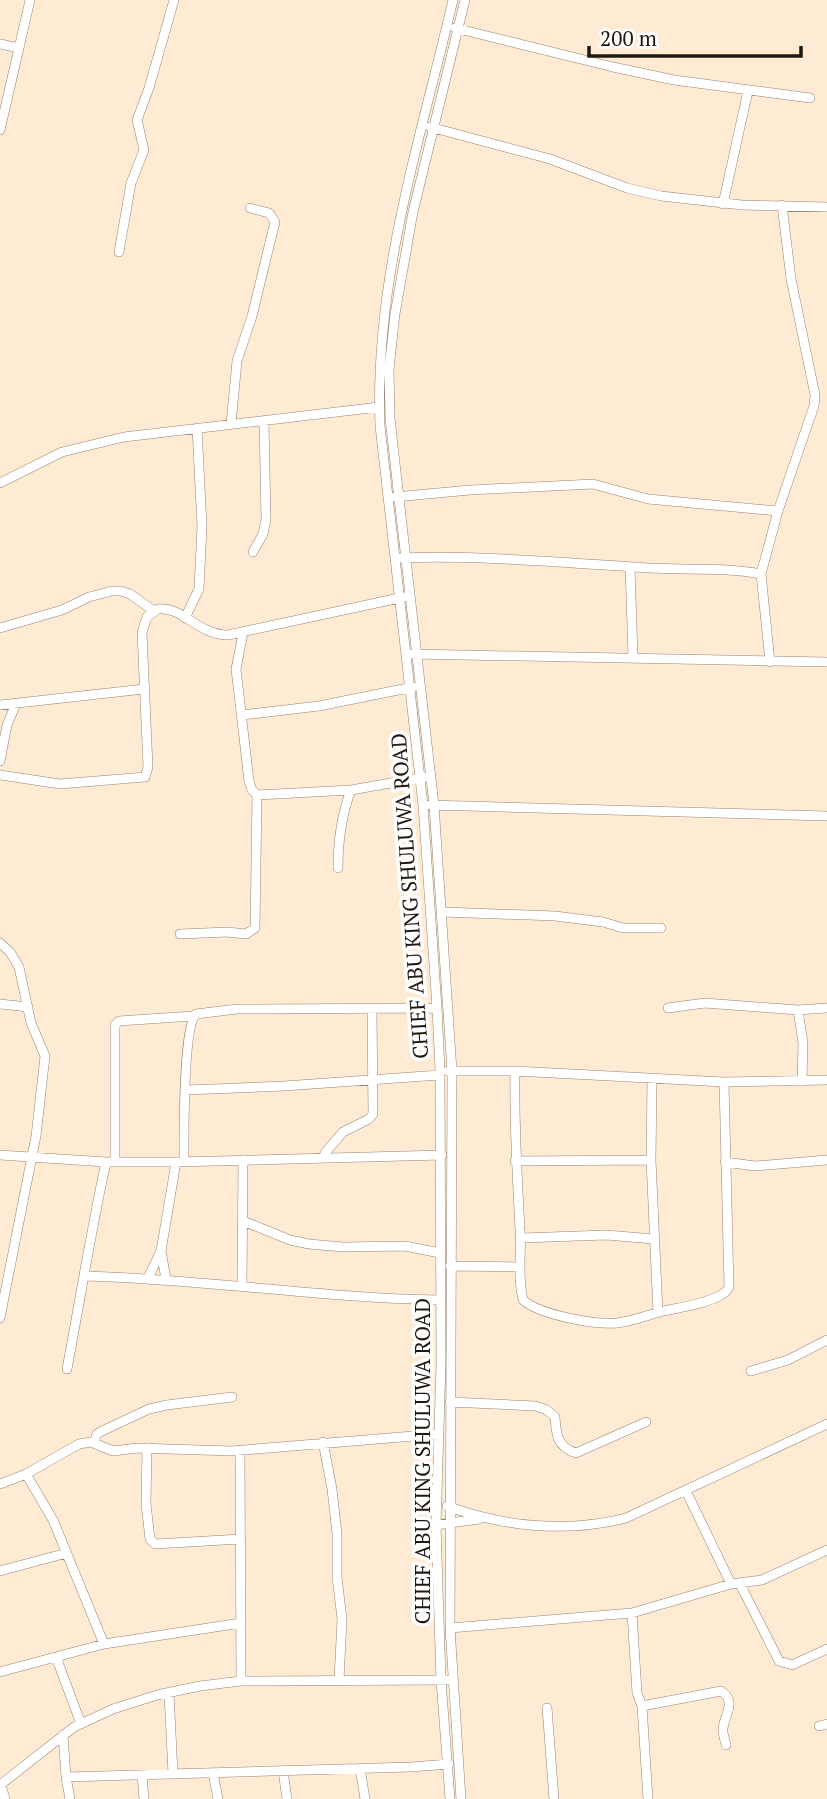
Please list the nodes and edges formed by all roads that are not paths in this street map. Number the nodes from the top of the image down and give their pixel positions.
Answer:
1 (30, 0) edge
2 (174, 0) edge
3 (453, 0) edge
4 (465, 0) edge
5 (447, 26) junction
6 (458, 29) junction
7 (0, 44) edge
8 (19, 48) junction
9 (748, 91) junction
10 (810, 98) dead end
11 (424, 125) junction
12 (435, 128) junction
13 (0, 130) edge
14 (723, 204) junction
15 (782, 205) junction
16 (827, 207) edge
17 (250, 208) dead end
18 (119, 252) dead end
19 (380, 407) junction
20 (264, 421) junction
21 (231, 424) junction
22 (197, 428) junction
23 (0, 483) edge
24 (399, 497) junction
25 (388, 498) junction
26 (778, 511) junction
27 (253, 552) dead end
28 (395, 558) junction
29 (405, 558) junction
30 (630, 567) junction
31 (761, 574) junction
32 (404, 597) junction
33 (153, 611) junction
34 (185, 618) junction
35 (0, 628) edge
36 (243, 633) junction
37 (412, 654) junction
38 (634, 657) junction
39 (770, 662) junction
40 (827, 662) edge
41 (414, 687) junction
42 (144, 689) junction
43 (16, 704) junction
44 (0, 705) edge
45 (242, 715) junction
46 (0, 761) edge
47 (0, 775) edge
48 (425, 777) junction
49 (351, 790) junction
50 (257, 795) junction
51 (423, 805) junction
52 (434, 805) junction
53 (827, 816) edge
54 (338, 868) dead end
55 (443, 912) junction
56 (662, 928) dead end
57 (180, 934) dead end
58 (0, 943) edge
59 (0, 1003) edge
60 (28, 1007) junction
61 (668, 1007) dead end
62 (438, 1008) junction
63 (827, 1008) edge
64 (372, 1009) junction
65 (798, 1010) junction
66 (193, 1016) junction
67 (452, 1071) junction
68 (515, 1071) junction
69 (440, 1073) junction
70 (652, 1079) junction
71 (372, 1080) junction
72 (827, 1080) edge
73 (802, 1081) junction
74 (724, 1082) junction
75 (186, 1090) junction
76 (451, 1154) junction
77 (0, 1155) edge
78 (439, 1155) junction
79 (324, 1157) junction
80 (32, 1158) junction
81 (243, 1160) junction
82 (651, 1160) junction
83 (827, 1160) edge
84 (515, 1161) junction
85 (110, 1162) junction
86 (180, 1162) junction
87 (725, 1162) junction
88 (243, 1221) junction
89 (520, 1238) junction
90 (654, 1239) junction
91 (161, 1251) junction
92 (440, 1253) junction
93 (450, 1266) junction
94 (519, 1268) junction
95 (84, 1276) junction
96 (148, 1278) junction
97 (166, 1279) junction
98 (242, 1286) junction
99 (440, 1300) junction
100 (658, 1312) junction
101 (0, 1318) edge
102 (827, 1340) edge
103 (66, 1369) dead end
104 (751, 1371) dead end
105 (232, 1397) dead end
106 (450, 1402) junction
107 (646, 1422) dead end
108 (827, 1424) edge
109 (438, 1434) junction
110 (94, 1442) junction
111 (324, 1442) junction
112 (147, 1448) junction
113 (240, 1451) junction
114 (26, 1474) junction
115 (0, 1484) edge
116 (449, 1484) junction
117 (686, 1491) junction
118 (437, 1500) junction
119 (450, 1507) junction
120 (465, 1517) junction
121 (449, 1522) junction
122 (436, 1525) junction
123 (449, 1535) junction
124 (241, 1539) junction
125 (827, 1550) edge
126 (67, 1553) junction
127 (0, 1571) edge
128 (736, 1584) junction
129 (632, 1613) junction
130 (242, 1623) junction
131 (450, 1628) junction
132 (104, 1644) junction
133 (827, 1649) edge
134 (55, 1657) junction
135 (0, 1672) edge
136 (339, 1680) junction
137 (441, 1680) junction
138 (452, 1680) junction
139 (241, 1681) junction
140 (169, 1693) junction
141 (642, 1706) junction
142 (547, 1708) dead end
143 (81, 1724) junction
144 (63, 1735) junction
145 (726, 1745) dead end
146 (458, 1763) junction
147 (446, 1764) junction
148 (360, 1768) junction
149 (283, 1771) junction
150 (213, 1773) junction
151 (173, 1774) junction
152 (142, 1775) junction
153 (66, 1777) junction
154 (0, 1785) edge
155 (5, 1799) edge
156 (70, 1799) edge
157 (144, 1799) edge
158 (218, 1799) edge
159 (287, 1799) edge
160 (365, 1799) edge
161 (450, 1799) edge
162 (461, 1799) edge
163 (554, 1799) edge
164 (648, 1799) edge

1 - 8 street
2 - 18 street
3 - 5 street, CHIEF ABU KING SHULUWA ROAD
4 - 6 street
5 - 6 street
5 - 11 street, CHIEF ABU KING SHULUWA ROAD
6 - 9 street
6 - 12 street
7 - 8 street
8 - 13 street
9 - 10 street
9 - 14 street
11 - 12 street
11 - 19 street, CHIEF ABU KING SHULUWA ROAD
12 - 14 street
12 - 24 street
14 - 15 street
15 - 16 street
15 - 26 street
17 - 21 street
19 - 20 street
19 - 25 street, CHIEF ABU KING SHULUWA ROAD
20 - 21 street
20 - 27 street
21 - 22 street
22 - 23 street
22 - 34 street
24 - 25 street
24 - 26 street
24 - 29 street
25 - 28 street, CHIEF ABU KING SHULUWA ROAD
26 - 31 street
28 - 29 street
28 - 32 street, CHIEF ABU KING SHULUWA ROAD
29 - 30 street
29 - 32 street
30 - 31 street
30 - 38 street
31 - 39 street
32 - 36 street
32 - 37 street, CHIEF ABU KING SHULUWA ROAD
33 - 34 street
33 - 35 street
33 - 42 street
34 - 36 street
36 - 45 street
37 - 38 street
37 - 41 street, CHIEF ABU KING SHULUWA ROAD
38 - 39 street
39 - 40 street
41 - 45 street
41 - 48 street, CHIEF ABU KING SHULUWA ROAD
42 - 43 street
42 - 47 street
43 - 44 street
43 - 46 street
45 - 50 street
48 - 49 street
48 - 51 street, CHIEF ABU KING SHULUWA ROAD
48 - 52 street
49 - 50 street
49 - 54 street
50 - 57 street
51 - 52 street
51 - 62 street, CHIEF ABU KING SHULUWA ROAD
52 - 53 street
52 - 55 street
55 - 56 street
55 - 67 street
58 - 60 street
59 - 60 street
60 - 80 street
61 - 65 street
62 - 64 street
62 - 69 street, CHIEF ABU KING SHULUWA ROAD
63 - 65 street
64 - 66 street
64 - 71 street
65 - 73 street
66 - 75 street
66 - 85 street
67 - 68 street
67 - 69 street
67 - 76 street
68 - 70 street
68 - 84 street
69 - 71 street
69 - 78 street, CHIEF ABU KING SHULUWA ROAD
70 - 74 street
70 - 82 street
71 - 75 street
71 - 79 street
72 - 73 street
73 - 74 street
74 - 87 street
75 - 86 street
76 - 78 street
76 - 93 street
77 - 80 street
78 - 79 street
78 - 92 street, CHIEF ABU KING SHULUWA ROAD
79 - 81 street
80 - 85 street
80 - 101 street
81 - 86 street
81 - 88 street
82 - 84 street
82 - 90 street
83 - 87 street
84 - 89 street
85 - 86 street
85 - 95 street
86 - 91 street
87 - 100 street
88 - 92 street
88 - 98 street
89 - 90 street
89 - 94 street
90 - 100 street
91 - 96 street
91 - 97 street
92 - 99 street, CHIEF ABU KING SHULUWA ROAD
93 - 94 street
93 - 106 street
94 - 100 street
95 - 96 street
95 - 103 street
96 - 97 street
97 - 98 street
98 - 99 street
99 - 109 street, CHIEF ABU KING SHULUWA ROAD
102 - 104 street
105 - 110 street
106 - 107 street
106 - 116 street
108 - 117 street
109 - 111 street
109 - 118 street, CHIEF ABU KING SHULUWA ROAD
110 - 112 street
110 - 114 street
111 - 113 street
111 - 136 street
112 - 113 street
112 - 124 street
113 - 124 street
114 - 115 street
114 - 126 street
116 - 119 street
116 - 120 street
117 - 120 street
117 - 128 street
118 - 119 street
118 - 122 street, CHIEF ABU KING SHULUWA ROAD
119 - 120 street
119 - 121 street
120 - 121 street
120 - 123 street
121 - 122 street
121 - 123 street
122 - 137 street, CHIEF ABU KING SHULUWA ROAD
123 - 131 street
124 - 130 street
125 - 128 street
126 - 127 street
126 - 132 street
128 - 129 street
128 - 133 street
129 - 131 street
129 - 141 street
130 - 132 street
130 - 139 street
131 - 138 street
132 - 134 street
134 - 135 street
134 - 143 street
136 - 137 street
136 - 139 street
137 - 138 street
137 - 147 street, CHIEF ABU KING SHULUWA ROAD
138 - 146 street
139 - 140 street
140 - 143 street
140 - 151 street
141 - 145 street
141 - 164 street
142 - 163 street
143 - 144 street
144 - 153 street
144 - 154 street
146 - 147 street
146 - 162 street
147 - 148 street
147 - 161 street, CHIEF ABU KING SHULUWA ROAD
148 - 149 street
148 - 160 street
149 - 150 street
149 - 159 street
150 - 151 street
150 - 158 street
151 - 152 street
152 - 153 street
152 - 157 street
153 - 156 street
154 - 155 street

